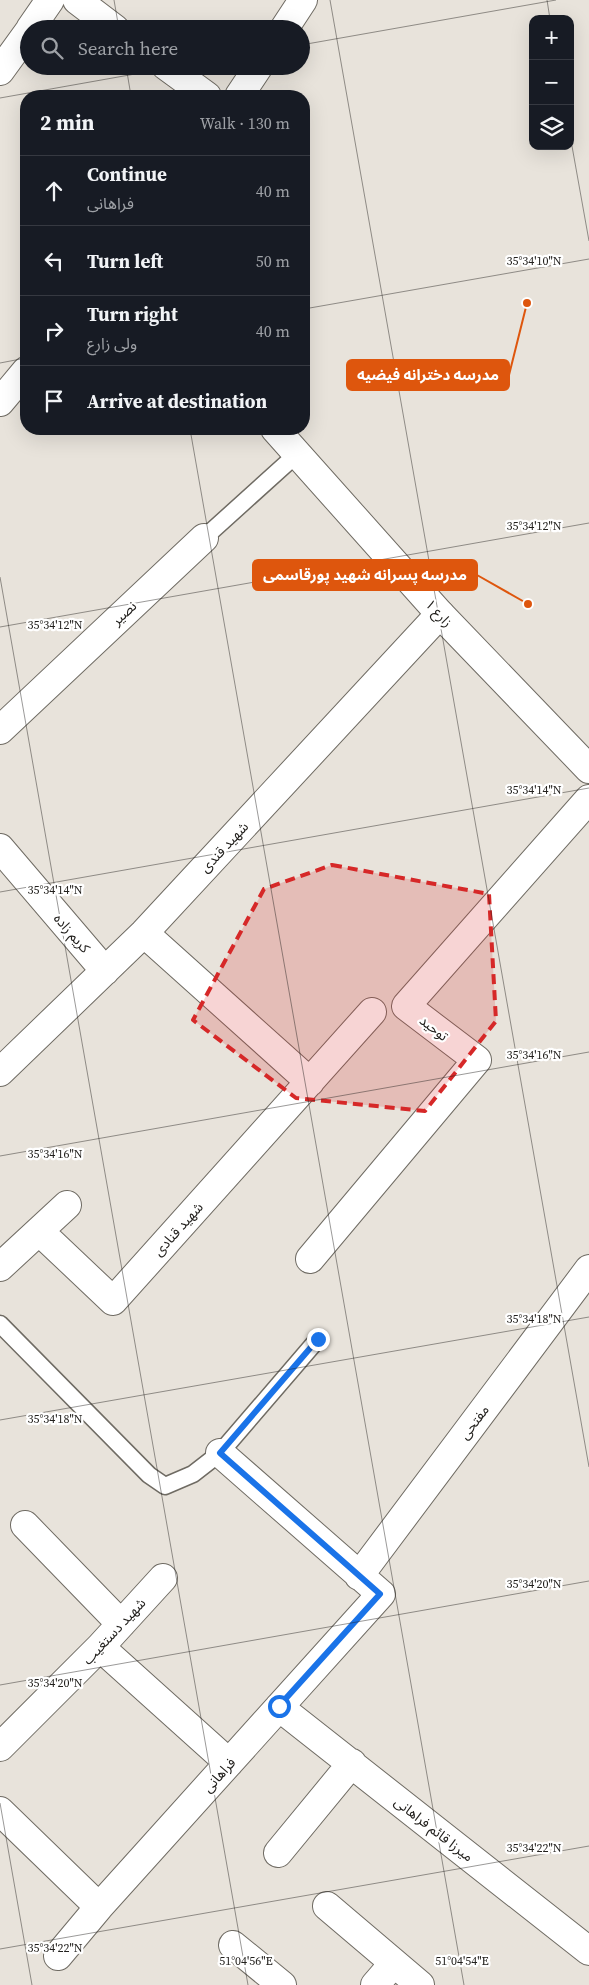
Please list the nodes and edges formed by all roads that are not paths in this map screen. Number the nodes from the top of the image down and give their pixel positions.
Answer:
1 (50, 0) edge
2 (77, 0) edge
3 (303, 0) edge
4 (36, 20) edge
5 (104, 20) edge
6 (290, 20) edge
7 (20, 43) edge
8 (0, 71) edge
9 (178, 75) edge
10 (253, 75) edge
11 (198, 90) edge
12 (243, 90) edge
13 (280, 435) edge
14 (297, 454) junction
15 (204, 538) joint
16 (440, 614) junction
17 (0, 730) edge
18 (589, 769) edge
19 (589, 799) edge
20 (0, 848) edge
21 (144, 933) junction
22 (105, 971) junction
23 (372, 1012) dead end
24 (0, 1072) edge
25 (310, 1082) junction
26 (67, 1206) dead end
27 (39, 1232) junction
28 (310, 1259) dead end
29 (0, 1267) edge
30 (589, 1269) edge
31 (0, 1324) edge
32 (318, 1339) dead end
33 (220, 1453) junction
34 (25, 1525) dead end
35 (359, 1576) junction
36 (163, 1578) dead end
37 (121, 1624) junction
38 (100, 1647) junction
39 (279, 1706) junction
40 (0, 1747) edge
41 (230, 1763) junction
42 (352, 1763) junction
43 (0, 1811) edge
44 (278, 1853) dead end
45 (327, 1906) dead end
46 (99, 1907) junction
47 (233, 1945) dead end
48 (589, 1951) edge
49 (58, 1956) dead end
50 (394, 1963) junction
51 (282, 1985) edge
52 (375, 1985) edge
53 (420, 1985) edge

1 - 4 street
2 - 5 street
3 - 6 street
7 - 8 street
9 - 11 street
10 - 12 street
13 - 14 street, زارع ۱
14 - 15 lane
14 - 16 street, زارع ۱
15 - 17 street, نصیر
16 - 18 street, زارع ۱
16 - 21 street, شهید قندی
19 - 28 street, توحید
20 - 22 street, کریم زاده
21 - 22 street, شهید قندی
21 - 25 street
22 - 24 street, شهید قندی
23 - 25 street, شهید قنادی
25 - 27 street, شهید قنادی
26 - 27 street
27 - 29 street
30 - 35 street, مفتحی
31 - 33 lane
32 - 33 lane
33 - 35 street
34 - 37 street
35 - 39 street, فراهانی
36 - 37 street, شهید دستغیب
37 - 38 street, شهید دستغیب
38 - 40 street, شهید دستغیب
38 - 41 street
39 - 41 street, فراهانی
39 - 42 street, میرزا قائم فراهانی
41 - 46 street, فراهانی
42 - 44 street
42 - 48 street, میرزا قائم فراهانی
43 - 46 street
45 - 50 street
46 - 49 street, فراهانی
47 - 51 street
50 - 52 street
50 - 53 street

